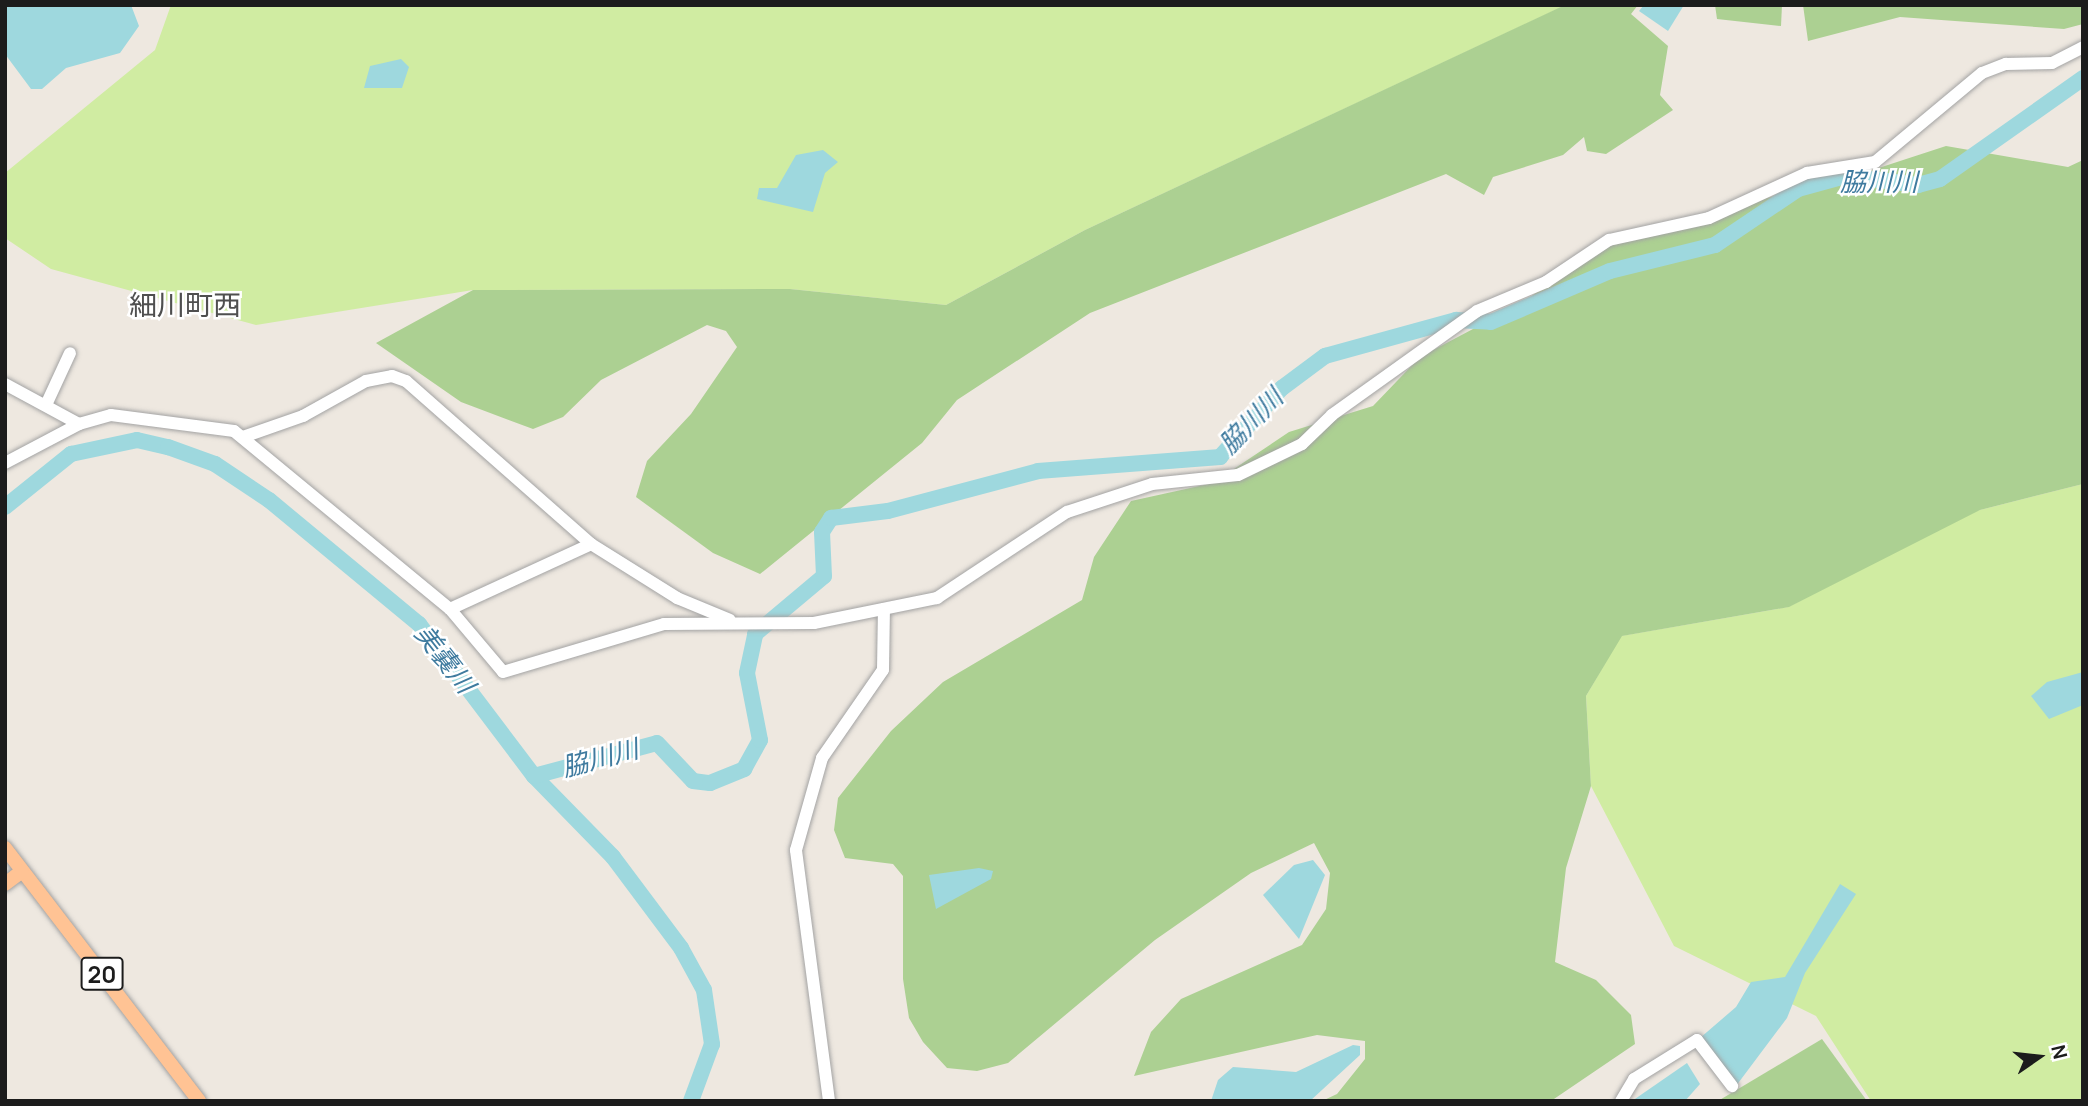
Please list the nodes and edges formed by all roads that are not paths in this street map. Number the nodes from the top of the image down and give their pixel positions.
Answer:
1 (2083, 47) edge
2 (70, 353) dead end
3 (5, 384) edge
4 (46, 405) junction
5 (79, 424) junction
6 (243, 437) junction
7 (5, 463) edge
8 (591, 544) junction
9 (450, 608) junction
10 (884, 609) junction
11 (732, 621) junction
12 (5, 848) edge
13 (22, 871) junction
14 (5, 884) edge
15 (1732, 1086) dead end
16 (199, 1101) edge
17 (829, 1101) edge
18 (1621, 1101) edge

1 - 10 street
2 - 4 street
3 - 4 street
4 - 5 street
5 - 6 street
5 - 7 street
6 - 8 street
6 - 9 street
8 - 9 street
8 - 11 street
9 - 11 street
10 - 11 street
10 - 17 street
12 - 13 main road, 20
13 - 14 main road
13 - 16 main road, 20
15 - 18 street

